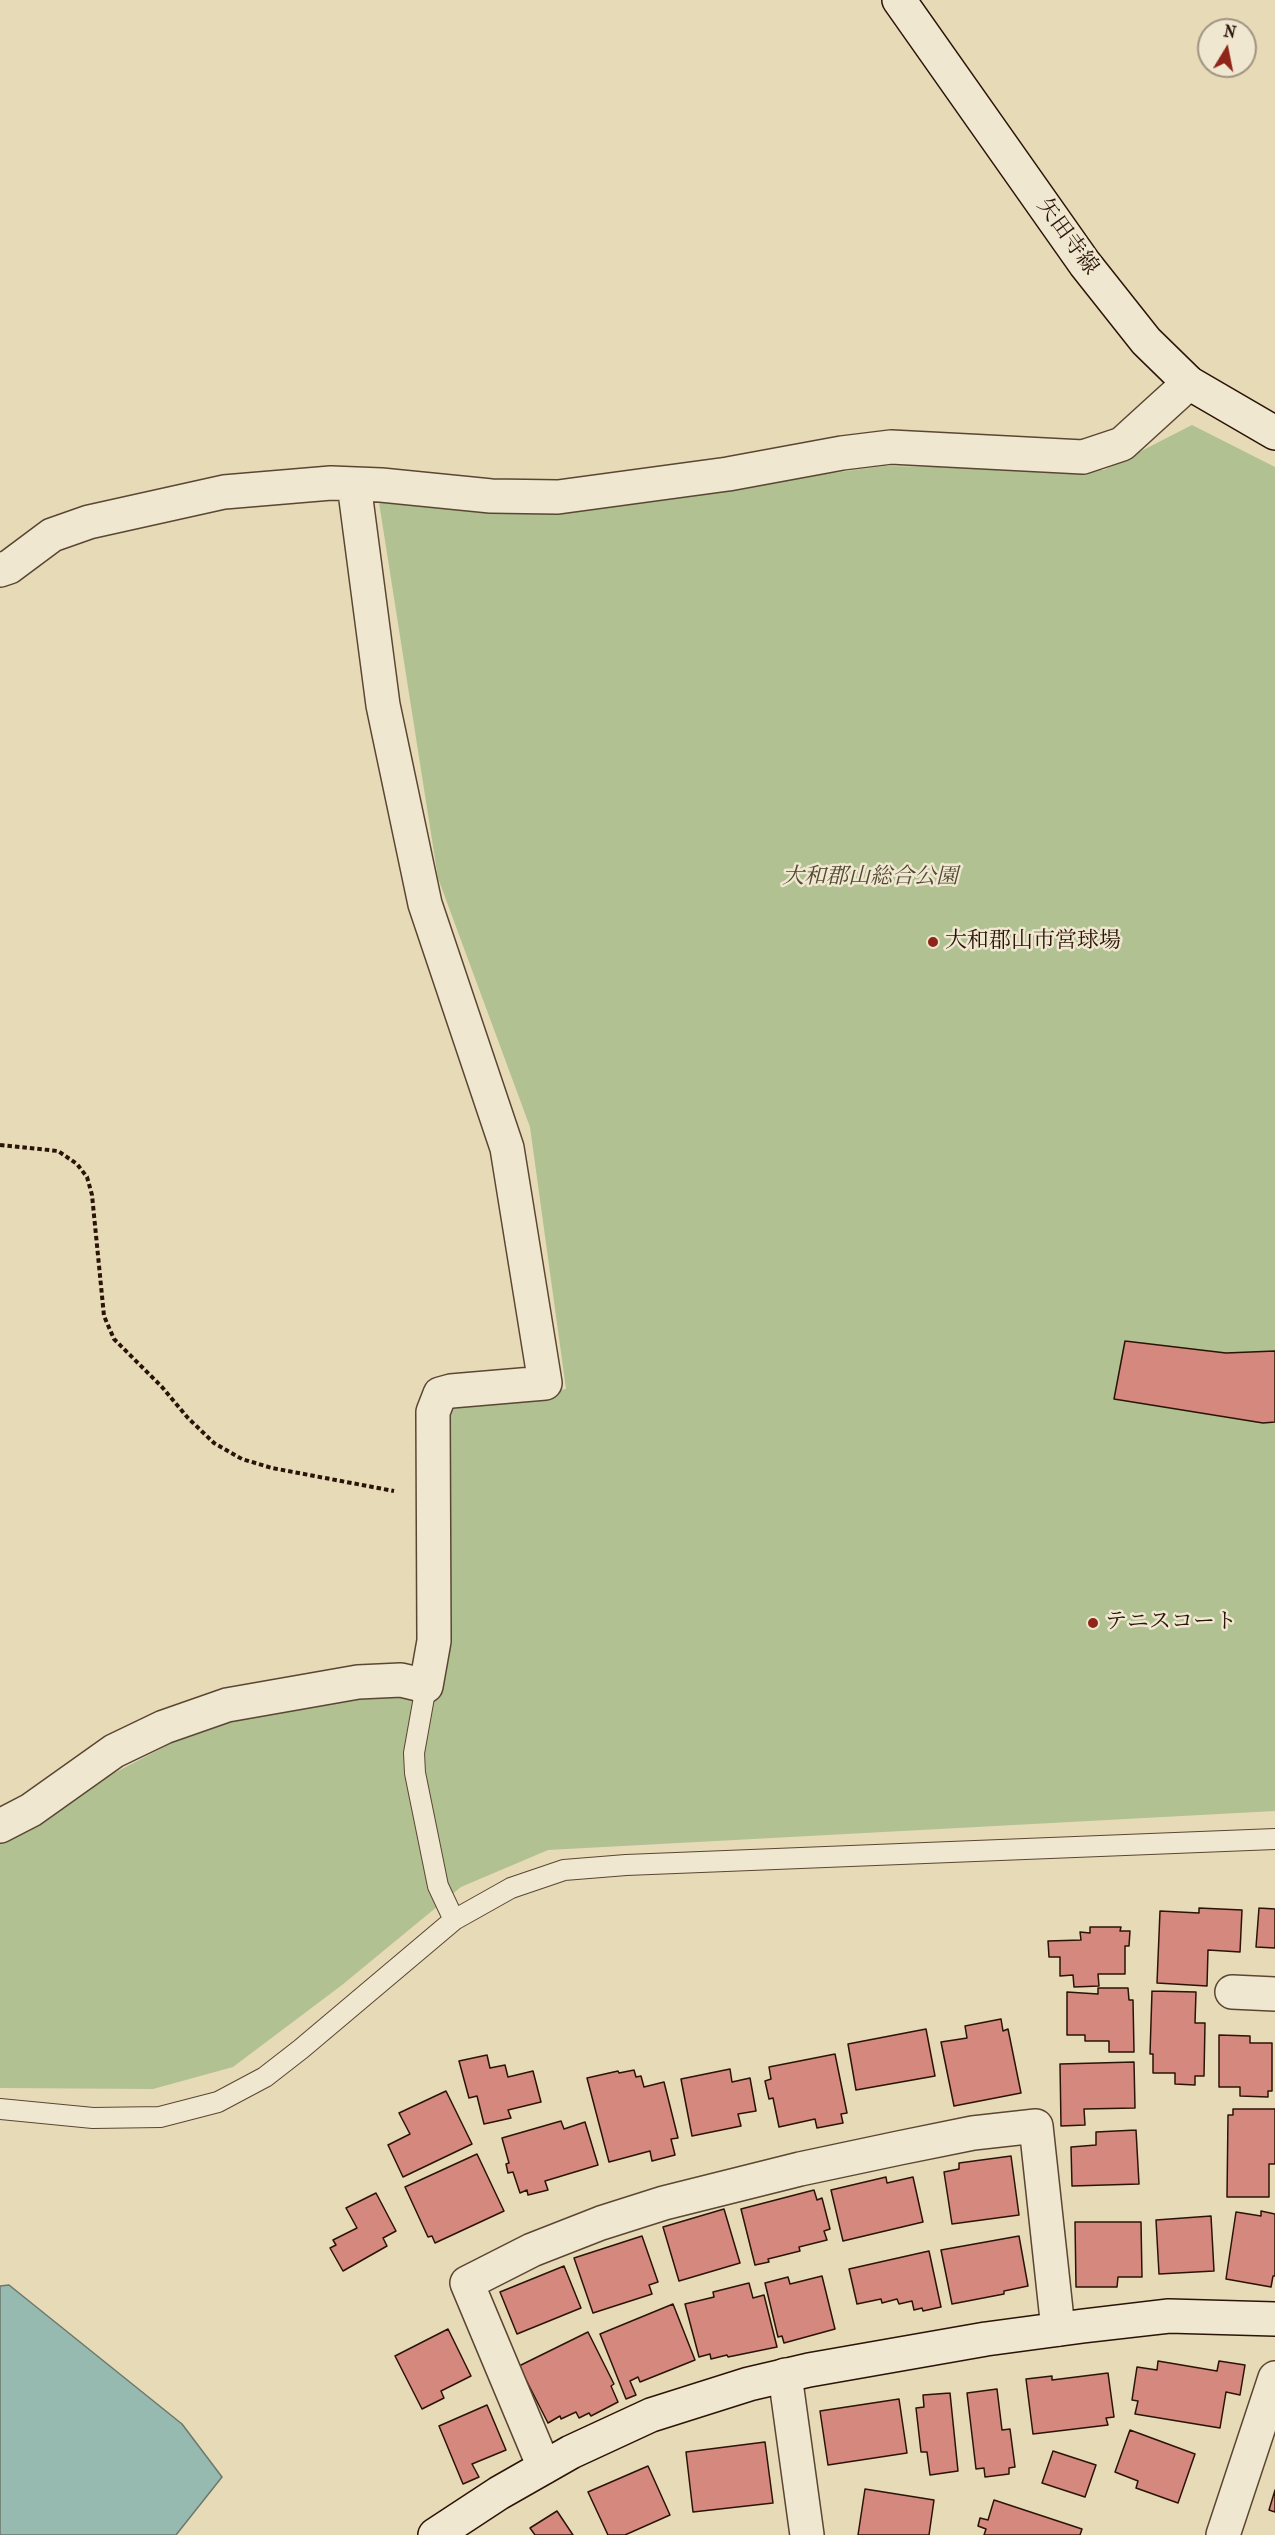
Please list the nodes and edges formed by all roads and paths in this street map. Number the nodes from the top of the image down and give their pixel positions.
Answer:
1 (900, 0) edge
2 (1189, 383) junction
3 (1275, 433) edge
4 (354, 484) junction
5 (0, 570) edge
6 (0, 1145) edge
7 (433, 1499) junction
8 (426, 1686) junction
9 (0, 1826) edge
10 (1275, 1839) edge
11 (454, 1920) junction
12 (1232, 1992) dead end
13 (1275, 1994) edge
14 (0, 2109) edge
15 (1275, 2319) edge
16 (1058, 2329) junction
17 (785, 2375) junction
18 (1275, 2378) edge
19 (544, 2467) junction
20 (435, 2535) edge
21 (807, 2535) edge
22 (1223, 2535) edge

1 - 2 street, 矢田寺線
2 - 3 street, 矢田寺線
2 - 4 street
4 - 5 street
4 - 7 street
6 - 7 path
7 - 8 street
8 - 9 street
8 - 11 lane
10 - 11 lane
11 - 14 lane
12 - 13 street
15 - 16 street
16 - 17 street
16 - 19 street
17 - 19 street
17 - 21 street
18 - 22 street
19 - 20 street

